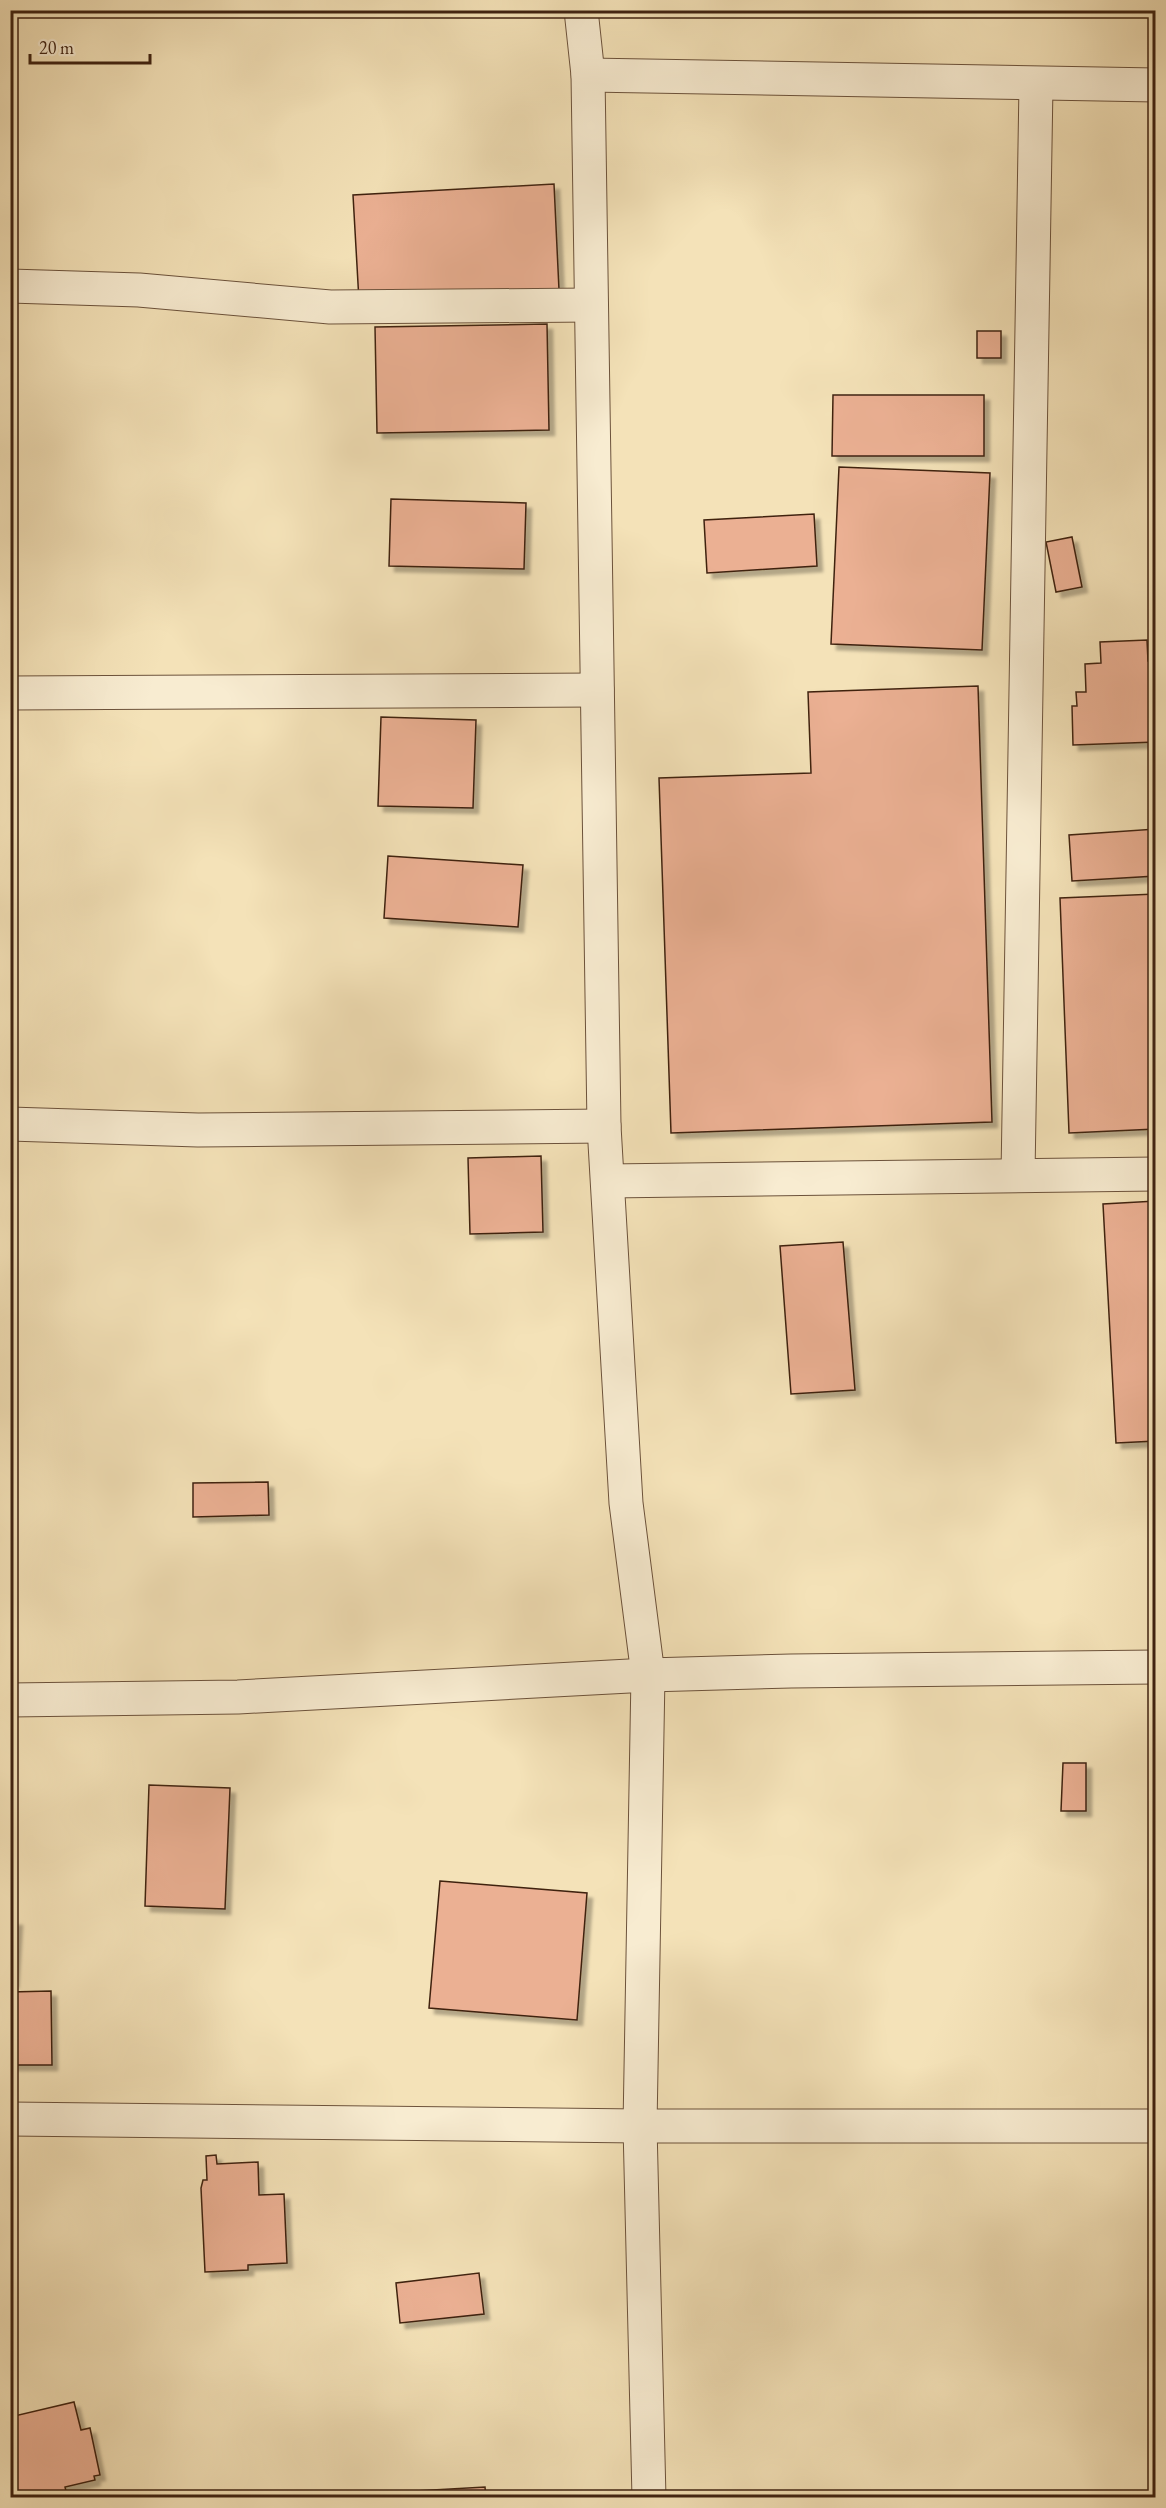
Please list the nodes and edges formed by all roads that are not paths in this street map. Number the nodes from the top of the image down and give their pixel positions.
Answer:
1 (581, 10) edge
2 (588, 75) junction
3 (1036, 85) junction
4 (1155, 86) edge
5 (10, 286) edge
6 (591, 304) junction
7 (597, 690) junction
8 (10, 693) edge
9 (10, 1124) edge
10 (604, 1126) junction
11 (1155, 1174) edge
12 (1018, 1175) junction
13 (608, 1181) junction
14 (1155, 1667) edge
15 (648, 1675) junction
16 (10, 1700) edge
17 (10, 2119) edge
18 (640, 2126) junction
19 (1155, 2126) edge
20 (649, 2498) edge

1 - 2 street
2 - 3 street
2 - 6 street
3 - 4 street
3 - 12 street
5 - 6 street
6 - 7 street
7 - 8 street
7 - 10 street
9 - 10 street
10 - 13 street
11 - 12 street
12 - 13 street
13 - 15 street
14 - 15 street
15 - 16 street
15 - 18 street
17 - 18 street
18 - 19 street
18 - 20 street

